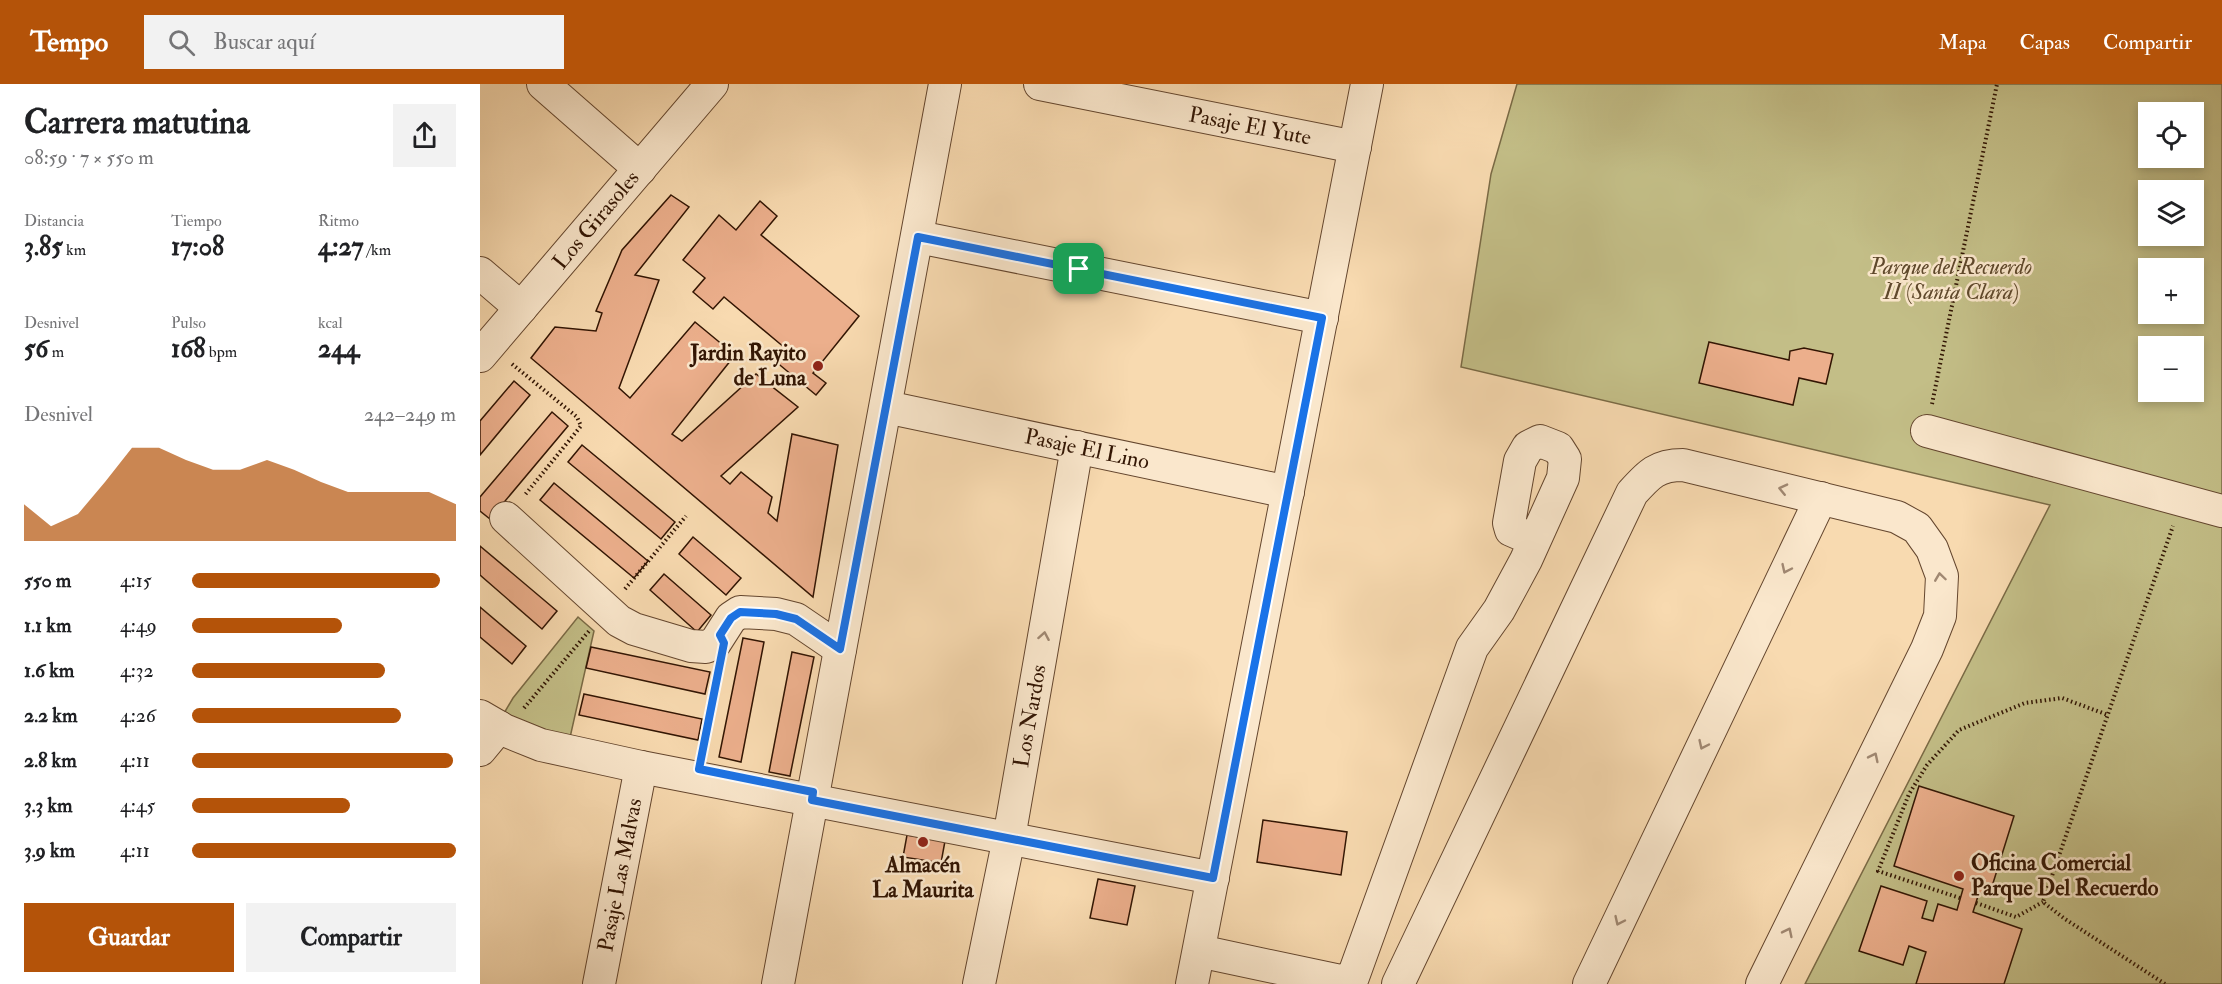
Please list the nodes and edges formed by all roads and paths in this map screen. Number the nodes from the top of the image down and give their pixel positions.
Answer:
1 (543, 84) edge
2 (712, 84) edge
3 (945, 84) edge
4 (1040, 84) edge
5 (1367, 84) edge
6 (1997, 84) edge
7 (1355, 147) junction
8 (640, 169) junction
9 (918, 237) junction
10 (480, 273) edge
11 (521, 308) junction
12 (1322, 318) junction
13 (485, 351) edge
14 (886, 407) junction
15 (1927, 431) joint
16 (1077, 447) junction
17 (1288, 492) junction
18 (1821, 498) junction
19 (2182, 500) junction
20 (2222, 511) edge
21 (686, 516) dead end
22 (506, 518) joint
23 (1534, 540) dead end
24 (607, 610) junction
25 (720, 635) junction
26 (840, 649) junction
27 (531, 714) dead end
28 (2108, 716) junction
29 (486, 731) edge
30 (701, 757) dead end
31 (641, 767) junction
32 (812, 800) junction
33 (1009, 838) junction
34 (1213, 878) junction
35 (1960, 898) dead end
36 (2043, 902) junction
37 (1976, 903) dead end
38 (1199, 951) junction
39 (599, 984) edge
40 (778, 984) edge
41 (979, 984) edge
42 (1192, 984) edge
43 (1398, 984) edge
44 (1589, 984) edge
45 (1762, 984) edge
46 (2165, 984) edge

1 - 8 street
2 - 8 street, Los Girasoles
3 - 9 street
4 - 7 street, Pasaje El Yute
5 - 7 street
6 - 15 path
7 - 12 street
8 - 11 street, Los Girasoles
9 - 12 street
9 - 14 street
10 - 11 street
11 - 13 street, Los Girasoles
12 - 17 street
13 - 22 path
14 - 16 street, Pasaje El Lino
14 - 26 street
15 - 19 street
16 - 17 street, Pasaje El Lino
33 -> 16 street, Los Nardos
17 - 34 street
18 -> 43 street
18 -> 44 street
45 -> 18 street
19 - 20 street
19 - 28 path
21 - 24 path
22 - 24 street
23 - 38 street
24 - 25 street
24 - 27 path
25 - 26 street
25 - 30 path
26 - 32 street
28 - 35 path
28 - 36 path
29 - 31 street
31 - 32 street
31 - 39 street, Pasaje Las Malvas
32 - 33 street
32 - 40 street
33 - 34 street
33 - 41 street, Los Nardos
34 - 38 street
36 - 37 path
36 - 46 path
38 - 42 street

